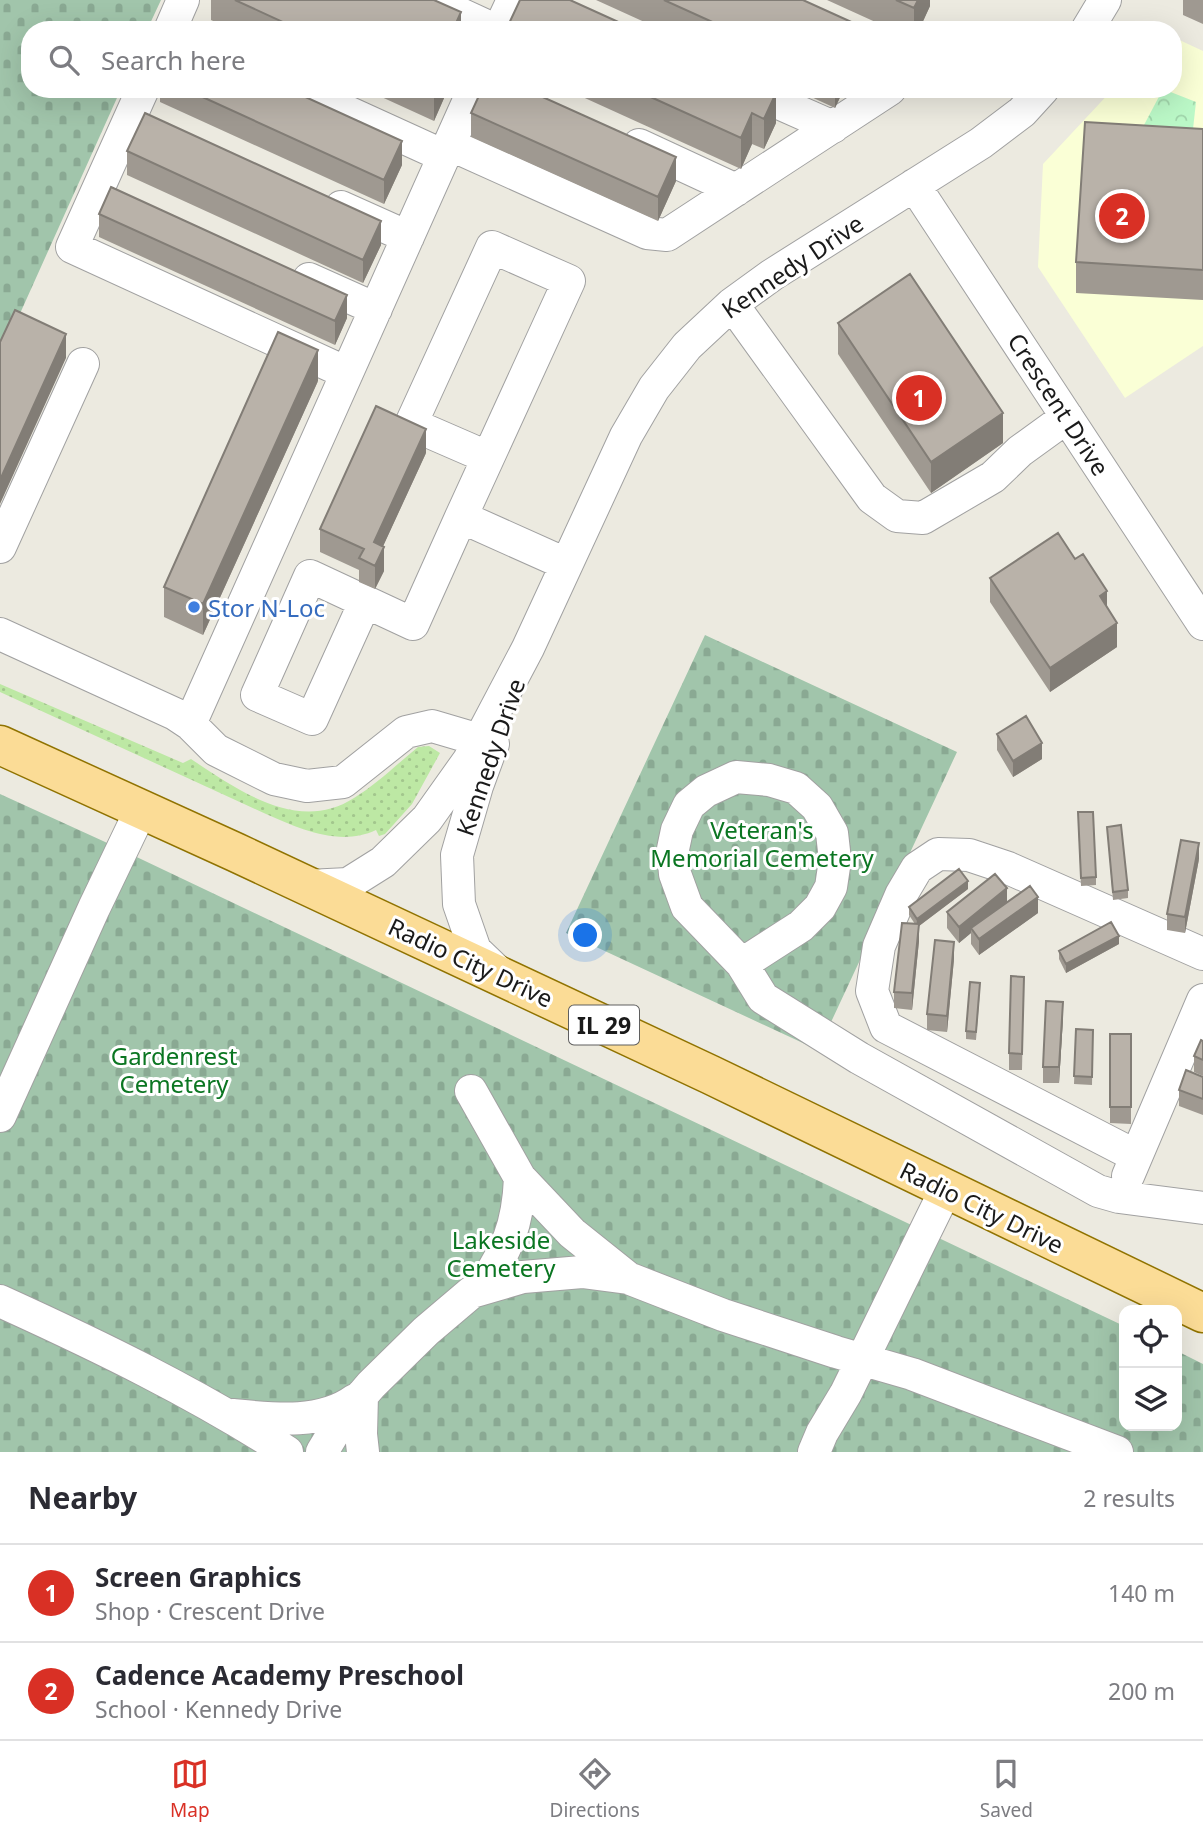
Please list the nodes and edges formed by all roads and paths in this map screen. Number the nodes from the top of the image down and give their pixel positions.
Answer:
1 (183, 0) edge
2 (430, 0) edge
3 (513, 0) edge
4 (1105, 0) edge
5 (174, 21) edge
6 (477, 21) edge
7 (502, 21) edge
8 (1092, 21) edge
9 (319, 98) edge
10 (470, 98) edge
11 (767, 98) edge
12 (876, 98) edge
13 (1035, 98) edge
14 (144, 109) edge
15 (832, 127) junction
16 (614, 134) edge
17 (447, 150) junction
18 (915, 185) junction
19 (736, 190) junction
20 (320, 198) edge
21 (408, 237) junction
22 (288, 270) edge
23 (732, 304) junction
24 (376, 309) junction
25 (83, 364) dead end
26 (347, 373) junction
27 (1067, 417) junction
28 (487, 457) junction
29 (461, 517) junction
30 (0, 547) edge
31 (566, 564) junction
32 (365, 602) dead end
33 (1203, 624) edge
34 (0, 635) edge
35 (190, 724) junction
36 (486, 741) junction
37 (0, 746) edge
38 (141, 810) junction
39 (308, 886) junction
40 (1203, 954) edge
41 (742, 964) junction
42 (503, 978) junction
43 (1203, 1000) edge
44 (915, 1043) junction
45 (897, 1080) junction
46 (471, 1091) dead end
47 (1007, 1091) junction
48 (0, 1116) edge
49 (986, 1131) junction
50 (1136, 1156) junction
51 (520, 1178) junction
52 (946, 1189) junction
53 (1119, 1197) junction
54 (1203, 1208) edge
55 (628, 1278) junction
56 (481, 1289) junction
57 (0, 1301) edge
58 (1203, 1313) edge
59 (862, 1359) junction
60 (362, 1395) junction
61 (229, 1415) junction
62 (287, 1452) edge
63 (322, 1452) edge
64 (363, 1452) edge
65 (814, 1452) edge
66 (1117, 1452) edge

1 - 5 street
2 - 6 street
3 - 7 street
4 - 8 street
9 - 17 street
10 - 17 street
11 - 15 street
12 - 15 street
13 - 18 street, Kennedy Drive
14 - 26 street
15 - 19 street
16 - 19 street
17 - 19 street
17 - 21 street
18 - 23 street, Kennedy Drive
18 - 27 street, Crescent Drive
20 - 21 street
21 - 24 street
22 - 24 street
23 - 27 street
23 - 31 street, Kennedy Drive
24 - 26 street
25 - 30 street
26 - 35 street
27 - 33 street, Crescent Drive
28 - 28 street
28 - 29 street
29 - 31 street
29 - 32 street
31 - 36 street, Kennedy Drive
34 - 35 street
35 - 36 street
36 - 39 street, Kennedy Drive
36 - 42 street, Kennedy Drive
37 - 38 main road, Radio City Drive / IL 29
38 - 39 main road, Radio City Drive / IL 29
38 - 48 street
39 - 42 main road, Radio City Drive / IL 29
40 - 44 street
41 - 41 street
41 - 45 street
42 - 52 main road, Radio City Drive / IL 29
43 - 50 street
44 - 45 street
44 - 47 street
45 - 49 street
46 - 51 street
47 - 49 street
47 - 50 street
49 - 53 street
50 - 53 street
51 - 55 street
51 - 56 street
52 - 58 main road, Radio City Drive / IL 29
52 - 59 street
53 - 54 street
55 - 56 street
55 - 59 street
56 - 60 street
57 - 61 street
59 - 65 street
59 - 66 street
60 - 61 street
60 - 63 street
60 - 64 street
61 - 62 street

